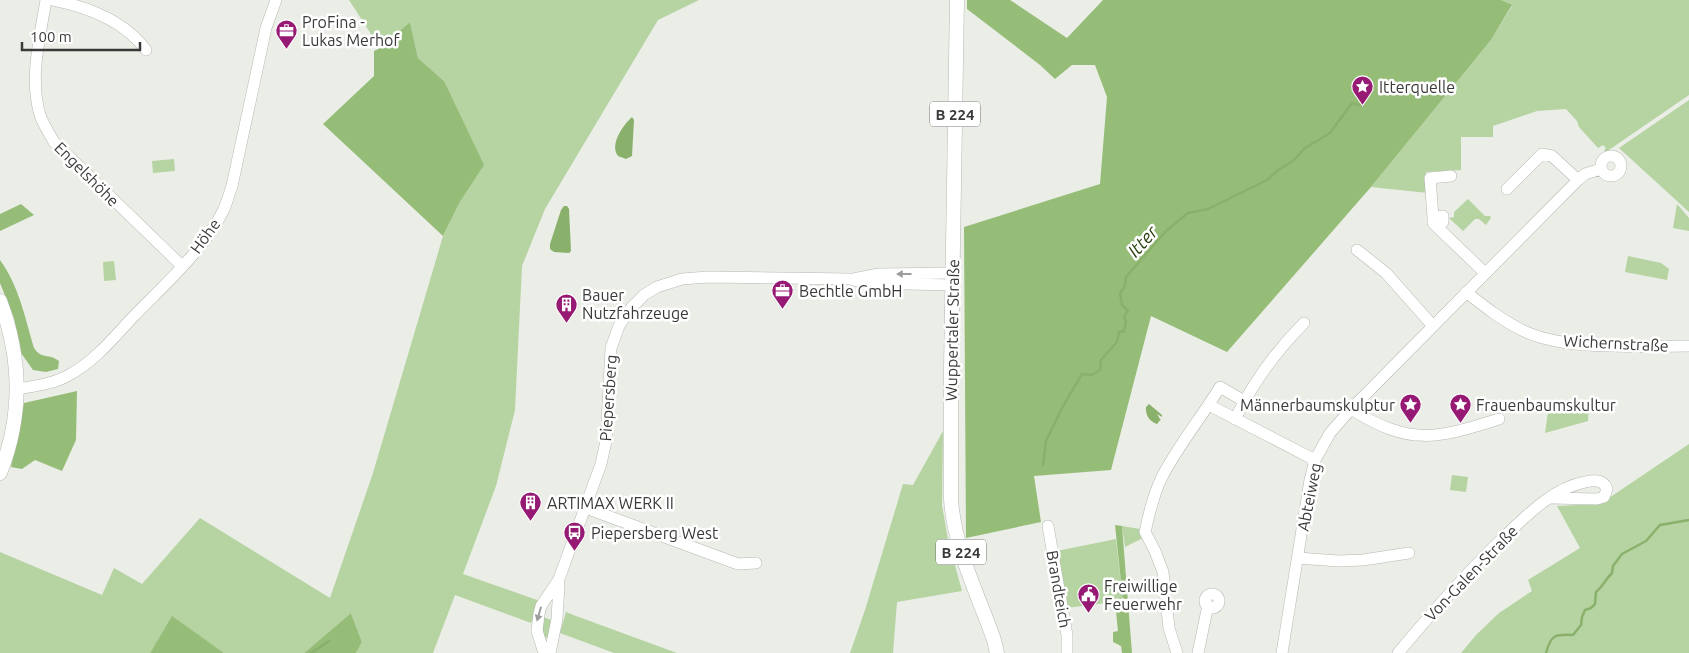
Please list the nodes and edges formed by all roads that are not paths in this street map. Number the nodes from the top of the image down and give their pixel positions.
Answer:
1 (46, 0) edge
2 (52, 0) edge
3 (276, 0) edge
4 (957, 0) edge
5 (146, 50) dead end
6 (1601, 168) dead end
7 (1450, 176) dead end
8 (1578, 180) junction
9 (1508, 189) dead end
10 (1357, 250) dead end
11 (182, 266) junction
12 (1485, 273) junction
13 (953, 279) junction
14 (1466, 292) junction
15 (0, 301) edge
16 (1304, 323) dead end
17 (1433, 326) junction
18 (1689, 346) edge
19 (17, 389) junction
20 (1244, 400) junction
21 (1209, 405) junction
22 (1351, 409) junction
23 (1235, 419) junction
24 (1499, 419) dead end
25 (1315, 460) junction
26 (0, 473) edge
27 (1550, 498) dead end
28 (586, 508) junction
29 (1048, 526) dead end
30 (1408, 553) dead end
31 (1298, 558) junction
32 (756, 562) dead end
33 (559, 580) junction
34 (1208, 605) dead end
35 (544, 653) edge
36 (550, 653) edge
37 (997, 653) edge
38 (1067, 653) edge
39 (1178, 653) edge
40 (1198, 653) edge
41 (1282, 653) edge
42 (1398, 653) edge

1 - 11 street, Engelshöhe
2 - 5 street
3 - 11 street, Höhe
4 - 13 main road, Wuppertaler Straße / B 224
6 - 8 street, Abteiweg
7 - 12 street
8 - 9 street
8 - 12 street, Abteiweg
10 - 17 street
11 - 19 street, Höhe
12 - 14 street, Abteiweg
13 - 28 street, Piepersberg
13 - 37 main road, Wuppertaler Straße / B 224
14 - 17 street, Abteiweg
14 - 18 street, Wichernstraße
15 - 19 main road
16 - 20 street
17 - 22 street, Abteiweg
19 - 26 main road
20 - 21 street
20 - 23 street
21 - 23 street
21 - 39 street
22 - 24 street
22 - 25 street, Abteiweg
23 - 25 street
25 - 31 street, Abteiweg
27 - 42 street, Von-Galen-Straße
28 - 32 street
28 - 33 street, Piepersberg
29 - 38 street, Brandteich
30 - 31 street
31 - 41 street, Abteiweg
33 -> 35 street, Piepersberg
33 - 36 street, Piepersberg
34 - 40 street

